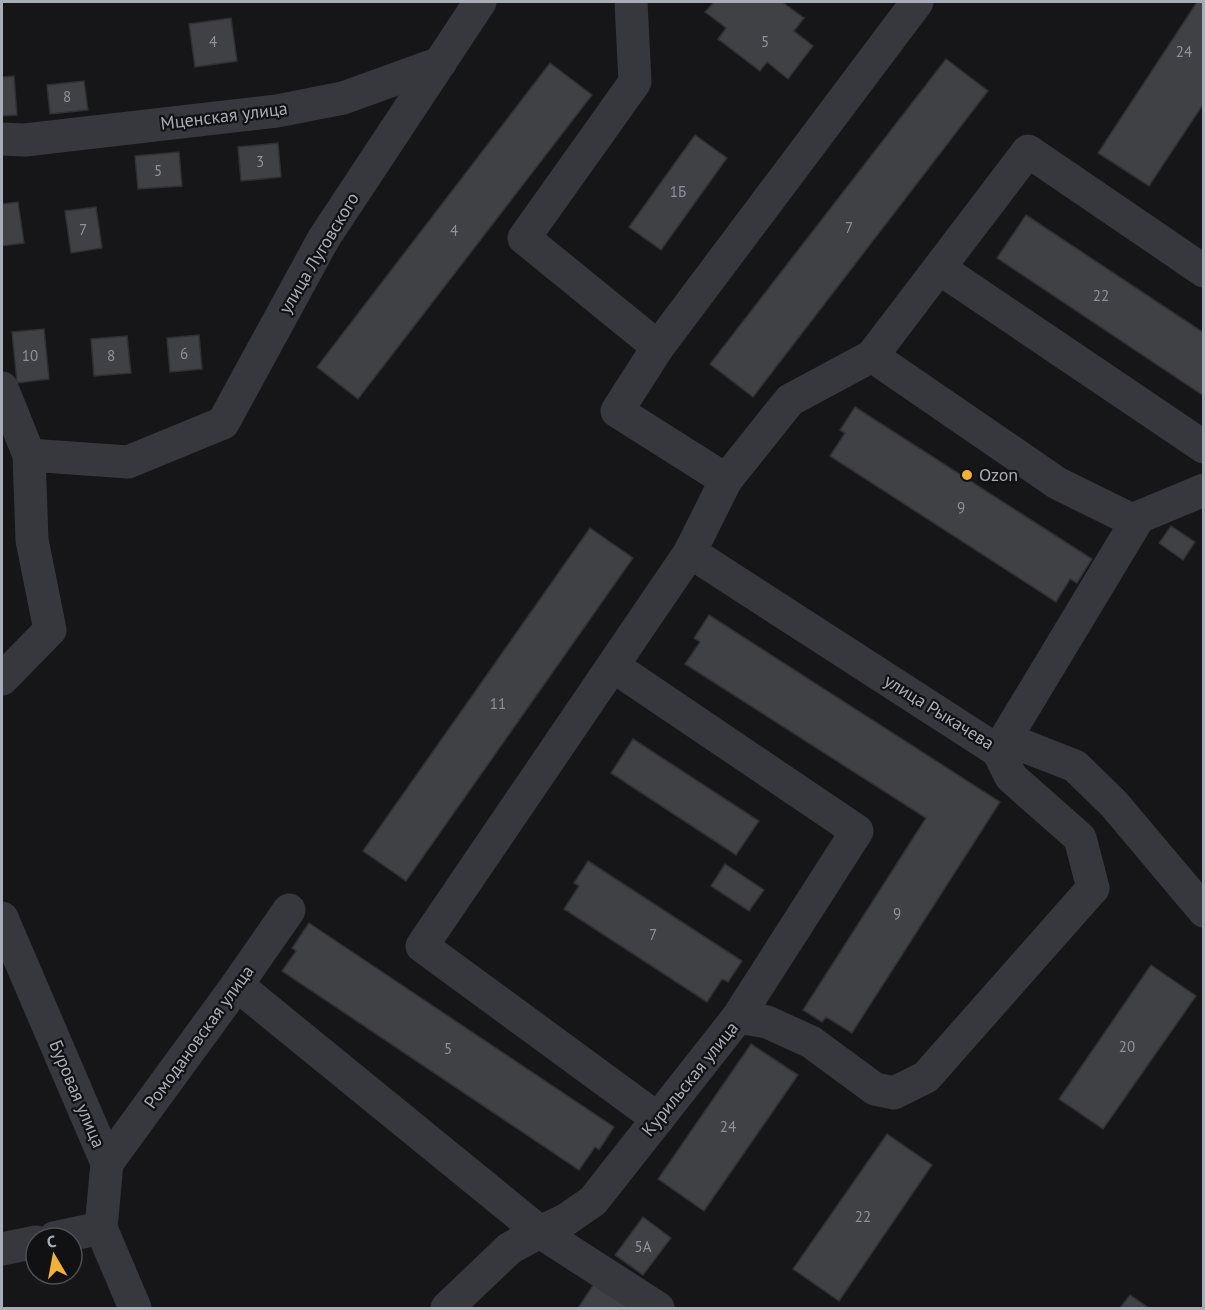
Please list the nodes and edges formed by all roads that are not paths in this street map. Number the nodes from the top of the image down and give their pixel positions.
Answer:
1 (480, 2) edge
2 (631, 2) edge
3 (916, 2) edge
4 (440, 63) junction
5 (2, 139) edge
6 (939, 268) junction
7 (1203, 271) edge
8 (658, 347) junction
9 (872, 356) junction
10 (2, 388) edge
11 (1203, 447) edge
12 (29, 455) junction
13 (726, 480) junction
14 (1203, 490) edge
15 (1136, 522) junction
16 (690, 552) junction
17 (613, 666) junction
18 (2, 679) edge
19 (998, 751) junction
20 (289, 910) dead end
21 (1203, 911) edge
22 (2, 918) edge
23 (237, 985) junction
24 (738, 1017) junction
25 (658, 1119) junction
26 (107, 1163) junction
27 (101, 1228) junction
28 (84, 1232) edge
29 (540, 1232) junction
30 (24, 1244) edge
31 (2, 1249) edge
32 (135, 1308) edge
33 (447, 1308) edge
34 (658, 1308) edge

1 - 4 street, улица Луговского
2 - 8 street
3 - 8 street
4 - 5 street, Мценская улица
4 - 12 street, улица Луговского
6 - 7 street
6 - 9 street
6 - 11 street
8 - 13 street
9 - 13 street
9 - 15 street
10 - 12 street
12 - 18 street
13 - 16 street
14 - 15 street, улица Рыкачева
15 - 19 street, улица Рыкачева
16 - 17 street
16 - 19 street, улица Рыкачева
17 - 24 street
17 - 25 street
19 - 21 street
19 - 24 street, Курильская улица
20 - 23 street, Ромодановская улица
22 - 26 street, Буровая улица
23 - 26 street, Ромодановская улица
23 - 29 street
24 - 25 street, Курильская улица
25 - 29 street, Курильская улица
26 - 27 street, Буровая улица
27 - 28 street
27 - 32 street, Буровая улица
29 - 33 street, Курильская улица
29 - 34 street
30 - 31 street

